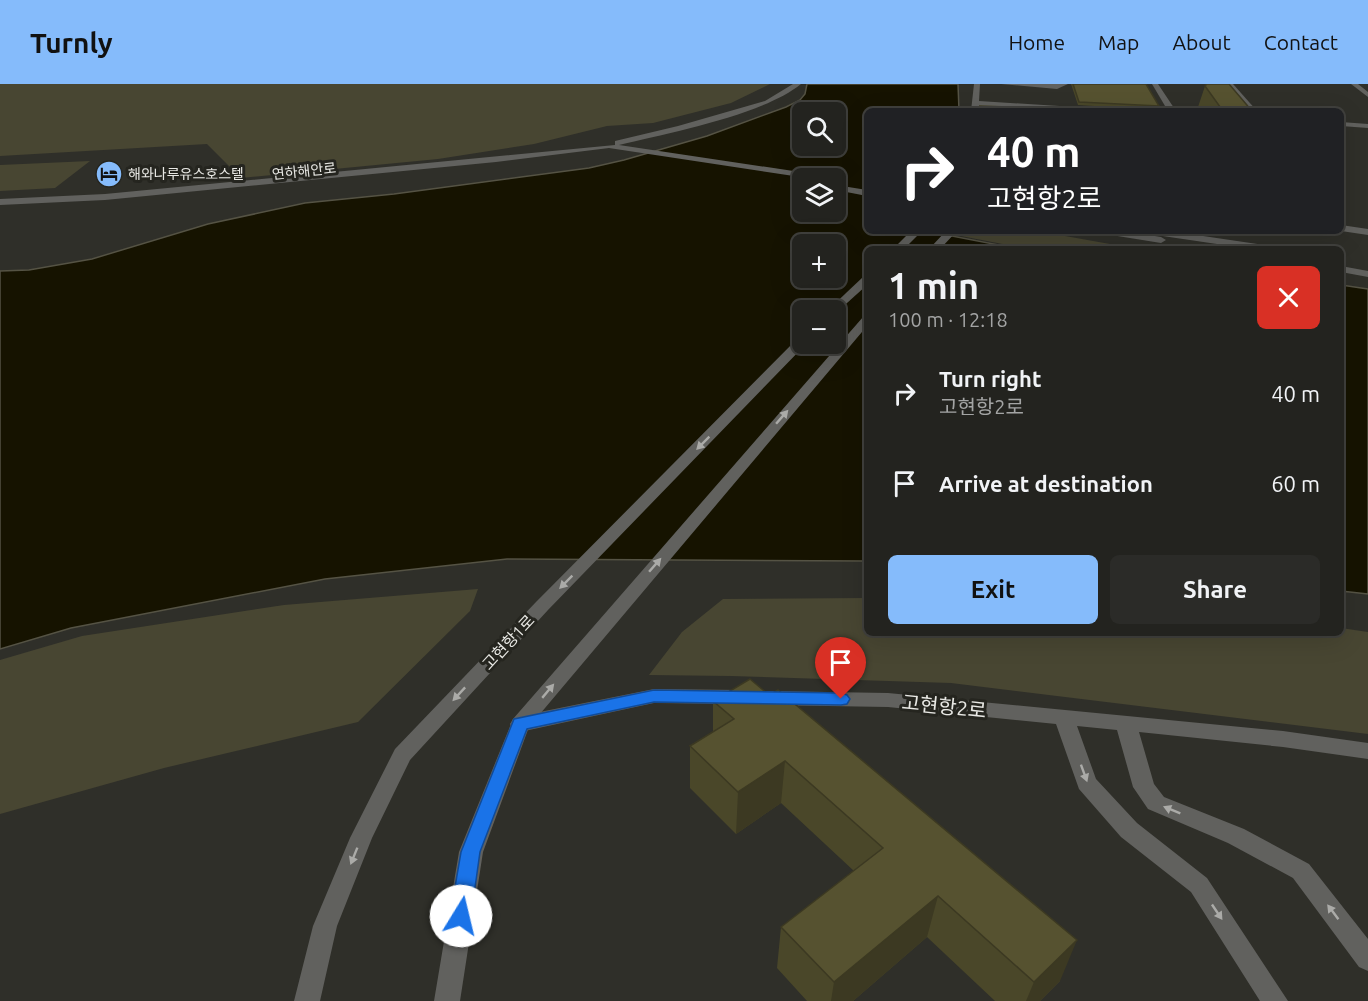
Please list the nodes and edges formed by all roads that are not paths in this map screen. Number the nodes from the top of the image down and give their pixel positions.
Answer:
1 (798, 84) edge
2 (977, 84) edge
3 (1004, 84) edge
4 (1065, 84) edge
5 (1155, 84) edge
6 (1229, 84) edge
7 (1354, 84) edge
8 (1368, 95) edge
9 (975, 107) edge
10 (1008, 108) edge
11 (1170, 108) edge
12 (1249, 108) edge
13 (1344, 124) edge
14 (1368, 126) edge
15 (609, 146) junction
16 (521, 163) junction
17 (792, 174) edge
18 (792, 181) edge
19 (846, 183) edge
20 (864, 186) edge
21 (846, 190) edge
22 (864, 193) edge
23 (0, 202) edge
24 (0, 208) edge
25 (1344, 228) edge
26 (1368, 232) edge
27 (914, 234) edge
28 (949, 234) edge
29 (1124, 234) edge
30 (1169, 234) edge
31 (901, 246) edge
32 (937, 246) edge
33 (1198, 246) edge
34 (1251, 246) edge
35 (1344, 259) edge
36 (1368, 263) edge
37 (1344, 270) edge
38 (1368, 274) edge
39 (864, 282) edge
40 (844, 300) edge
41 (864, 322) edge
42 (792, 351) edge
43 (1064, 718) junction
44 (520, 724) junction
45 (1126, 724) junction
46 (1368, 751) edge
47 (1368, 959) edge
48 (307, 1001) edge
49 (447, 1001) edge
50 (1275, 1001) edge

1 - 15 street, 연하해안로
2 - 9 street
3 - 4 street
5 - 11 street
6 - 12 street
7 - 8 street
9 - 10 street
13 - 14 street
15 - 16 street, 연하해안로
15 - 17 street
15 - 23 street, 연하해안로
16 - 18 street
16 - 24 street, 연하해안로
19 - 20 street
21 - 22 street
25 - 26 street
27 - 31 street
28 - 32 street
29 - 33 street
30 - 34 street
35 - 36 street
37 - 38 street
39 - 40 street
44 -> 41 street
42 -> 48 street, 고현항1로
43 - 44 street, 고현항2로
43 - 45 street, 고현항2로
43 -> 50 street
44 - 49 street
45 - 46 street, 고현항2로
47 -> 45 street

